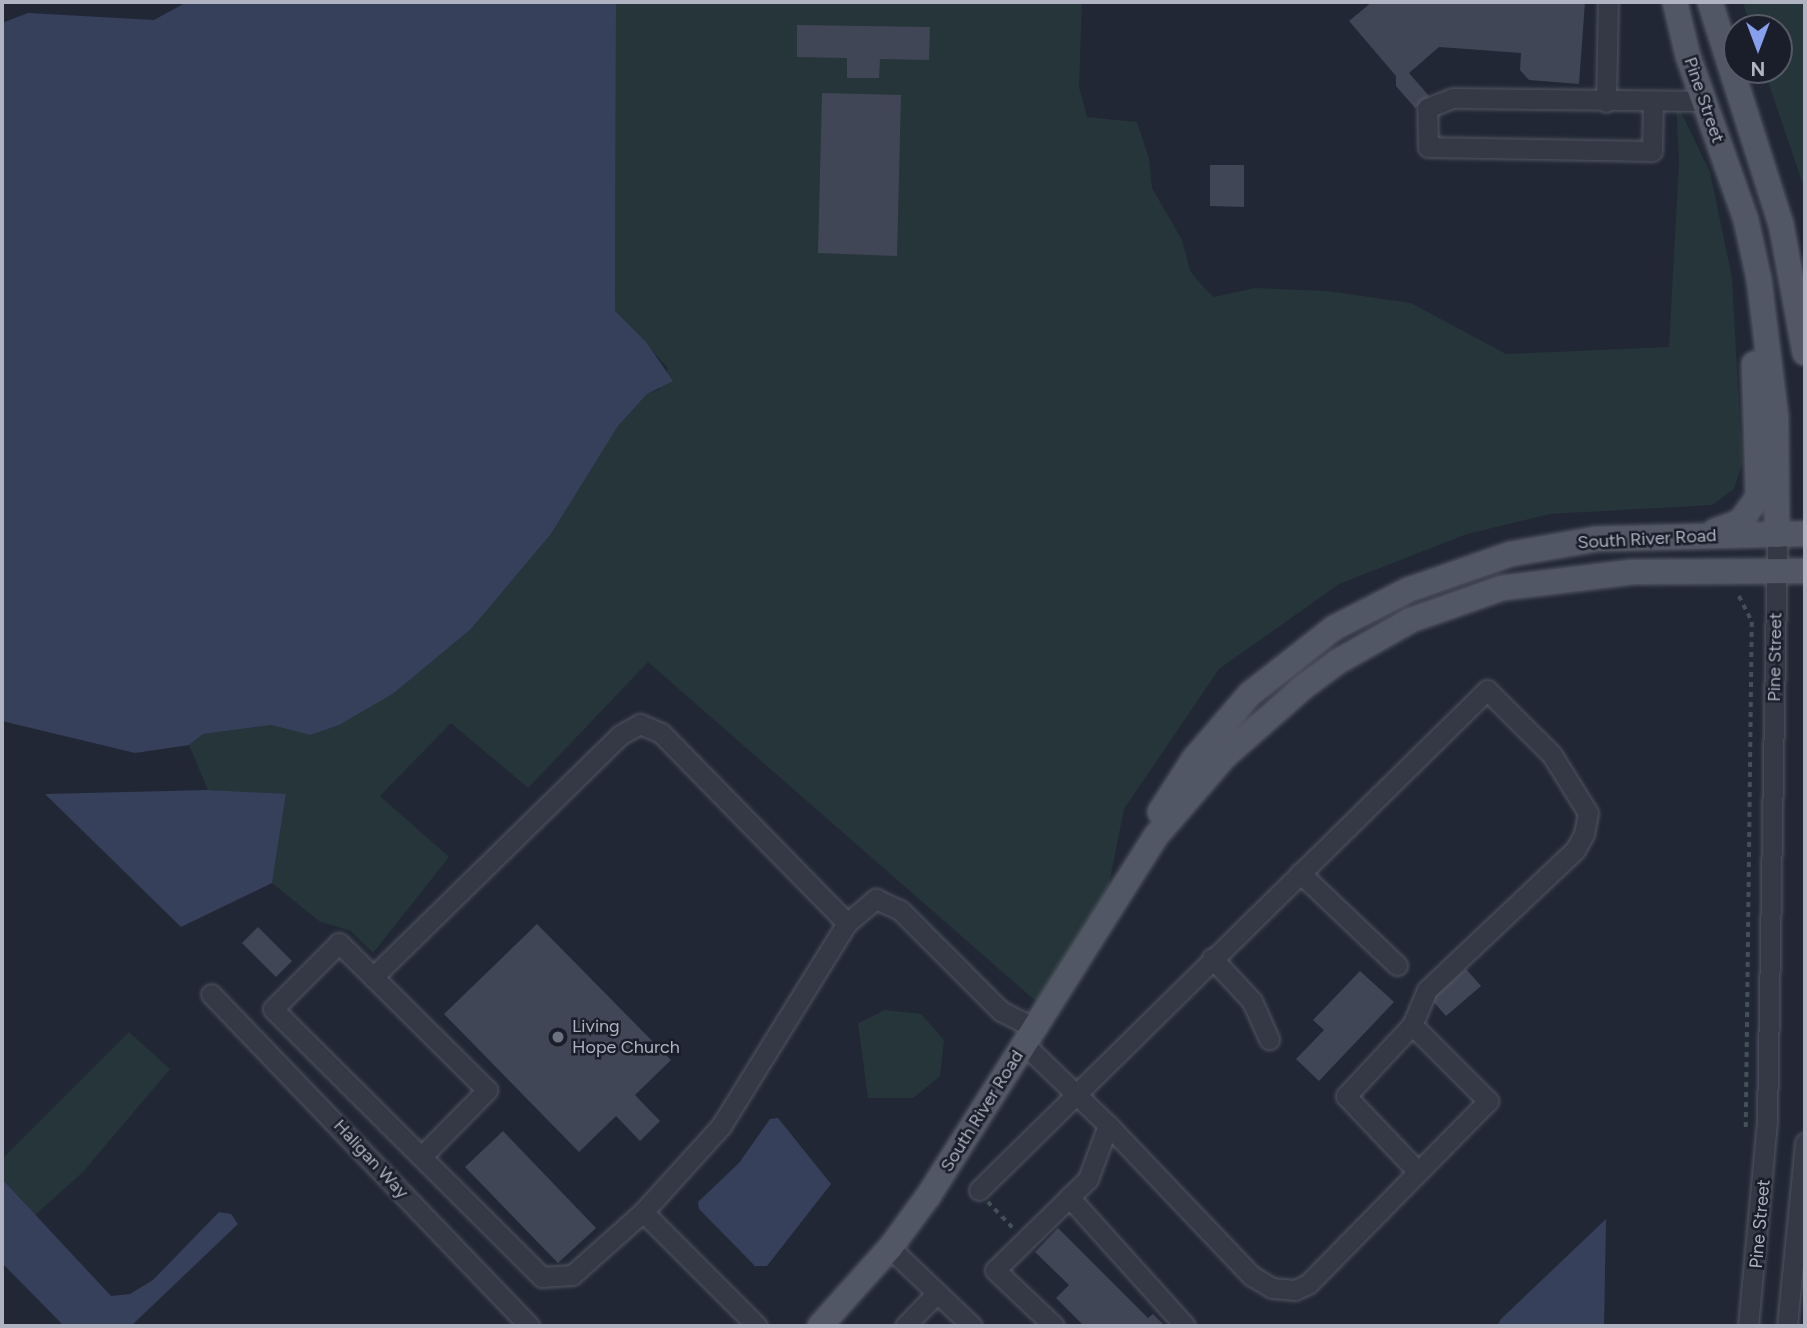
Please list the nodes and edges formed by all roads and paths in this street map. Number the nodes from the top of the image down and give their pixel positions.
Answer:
1 (1608, 2) edge
2 (1675, 2) edge
3 (1710, 2) edge
4 (1704, 101) junction
5 (1615, 102) junction
6 (1653, 102) junction
7 (1735, 186) junction
8 (1805, 352) edge
9 (1777, 534) junction
10 (1805, 534) edge
11 (1696, 535) junction
12 (1776, 571) junction
13 (1805, 571) edge
14 (1740, 596) dead end
15 (1300, 873) junction
16 (1124, 881) junction
17 (847, 923) junction
18 (1212, 958) junction
19 (1397, 965) dead end
20 (373, 977) junction
21 (211, 994) dead end
22 (1412, 1025) junction
23 (1029, 1036) junction
24 (1269, 1039) dead end
25 (1075, 1094) junction
26 (1108, 1125) junction
27 (1746, 1141) dead end
28 (1805, 1143) edge
29 (422, 1156) junction
30 (1418, 1172) junction
31 (981, 1194) joint
32 (1069, 1197) junction
33 (643, 1212) junction
34 (1025, 1240) junction
35 (890, 1248) junction
36 (937, 1293) junction
37 (529, 1326) edge
38 (757, 1326) edge
39 (820, 1326) edge
40 (905, 1326) edge
41 (972, 1326) edge
42 (1054, 1326) edge
43 (1185, 1326) edge
44 (1748, 1326) edge
45 (1787, 1326) edge

1 - 5 street
2 - 4 main road, Pine Street
3 - 8 main road, Pine Street
4 - 6 street
4 - 7 main road, Pine Street
5 - 6 street
5 - 6 street
7 - 9 main road, Pine Street
7 - 11 main road
9 - 10 main road, South River Road
9 - 11 main road, South River Road
9 - 12 street, Pine Street
11 - 16 main road, South River Road
12 - 13 main road, South River Road
12 - 16 main road, South River Road
12 - 44 street, Pine Street
14 - 27 path
15 - 18 street
15 - 19 street
15 - 22 street
16 - 23 main road, South River Road
17 - 20 street
17 - 23 street
17 - 33 street
18 - 24 street
18 - 25 street
20 - 29 street
20 - 29 street
21 - 37 street, Haligan Way
22 - 30 street
22 - 30 street
23 - 25 street
23 - 35 main road, South River Road
25 - 26 street
25 - 31 street
26 - 30 street
26 - 32 street
28 - 45 street
29 - 33 street
31 - 34 path
32 - 34 street
32 - 43 street
33 - 38 street
34 - 42 street
35 - 36 street
35 - 39 main road, South River Road
36 - 40 street
36 - 41 street

